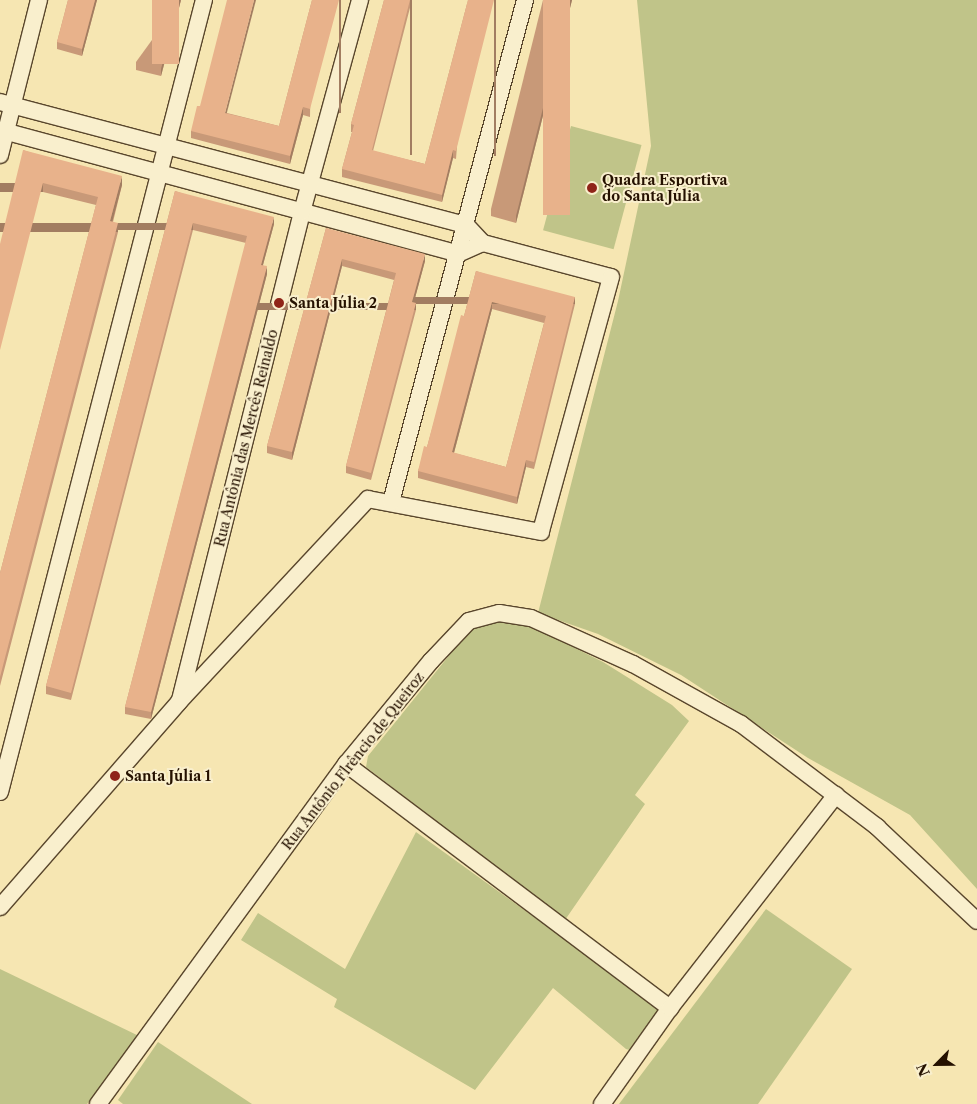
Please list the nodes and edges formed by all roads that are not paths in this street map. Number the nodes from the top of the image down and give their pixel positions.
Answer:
1 (39, 0) edge
2 (204, 0) edge
3 (360, 0) edge
4 (525, 0) edge
5 (6, 104) edge
6 (3, 131) edge
7 (167, 145) junction
8 (0, 155) edge
9 (158, 174) junction
10 (310, 183) junction
11 (302, 212) junction
12 (466, 225) junction
13 (483, 243) junction
14 (458, 254) junction
15 (391, 502) junction
16 (180, 702) junction
17 (346, 764) junction
18 (0, 792) edge
19 (836, 795) junction
20 (0, 907) edge
21 (977, 920) edge
22 (670, 1008) junction
23 (98, 1104) edge
24 (602, 1104) edge

1 - 5 street
2 - 7 street
3 - 10 street, Rua Antônia das Mercês Reinaldo
4 - 12 street
5 - 6 street
5 - 7 street
6 - 8 street
6 - 9 street
7 - 9 street
7 - 10 street
9 - 11 street
9 - 18 street
10 - 11 street, Rua Antônia das Mercês Reinaldo
10 - 12 street
11 - 14 street
11 - 16 street, Rua Antônia das Mercês Reinaldo
12 - 13 street
12 - 14 street
13 - 14 street
13 - 15 street
14 - 15 street
15 - 16 street
16 - 20 street
17 - 19 street, Rua Antônio Flrêncio de Queiroz
17 - 22 street
17 - 23 street, Rua Antônio Flrêncio de Queiroz
19 - 21 street, Rua Antônio Flrêncio de Queiroz
19 - 22 street
22 - 24 street

